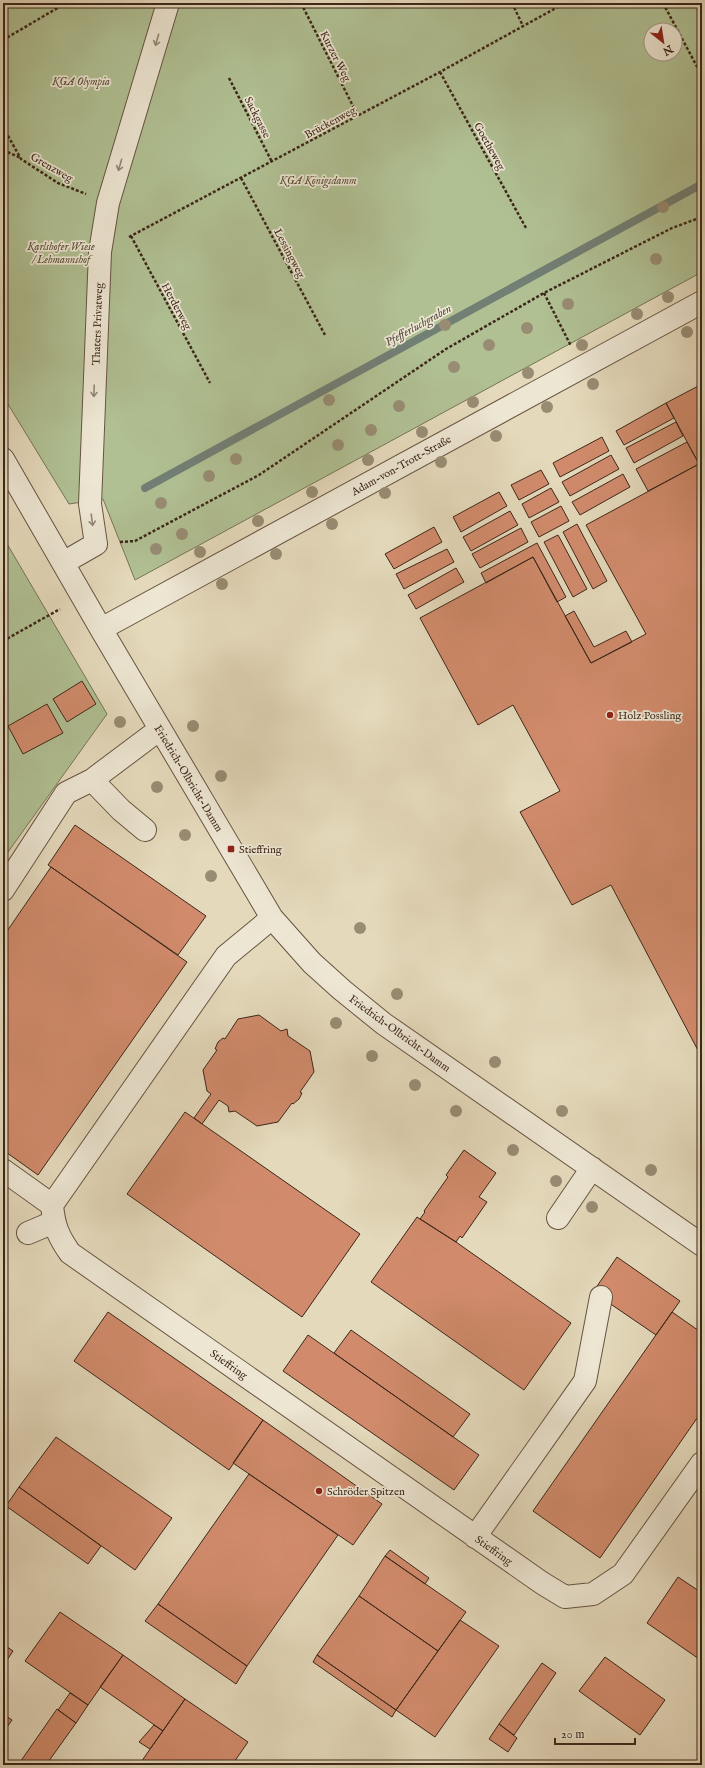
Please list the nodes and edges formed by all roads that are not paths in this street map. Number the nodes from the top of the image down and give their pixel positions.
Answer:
1 (168, 3) edge
2 (702, 302) edge
3 (3, 459) edge
4 (63, 563) junction
5 (101, 629) junction
6 (160, 729) junction
7 (92, 780) junction
8 (145, 830) dead end
9 (3, 890) edge
10 (272, 918) junction
11 (592, 1168) junction
12 (3, 1170) edge
13 (53, 1214) junction
14 (558, 1218) dead end
15 (28, 1233) dead end
16 (702, 1245) edge
17 (601, 1297) dead end
18 (702, 1463) edge
19 (476, 1537) junction

1 -> 4 street, Thaters Privatweg
2 - 5 street, Adam-von-Trott-Straße
3 - 4 street, Friedrich-Olbricht-Damm
4 - 5 street, Friedrich-Olbricht-Damm
5 - 6 street, Friedrich-Olbricht-Damm
6 - 7 street
6 - 10 street, Friedrich-Olbricht-Damm
7 - 8 street
7 - 9 street
10 - 11 street, Friedrich-Olbricht-Damm
10 - 13 street
11 - 14 street
11 - 16 street, Friedrich-Olbricht-Damm
12 - 13 street
13 - 15 street
13 - 19 street, Stieffring
17 - 19 street
18 - 19 street, Stieffring

